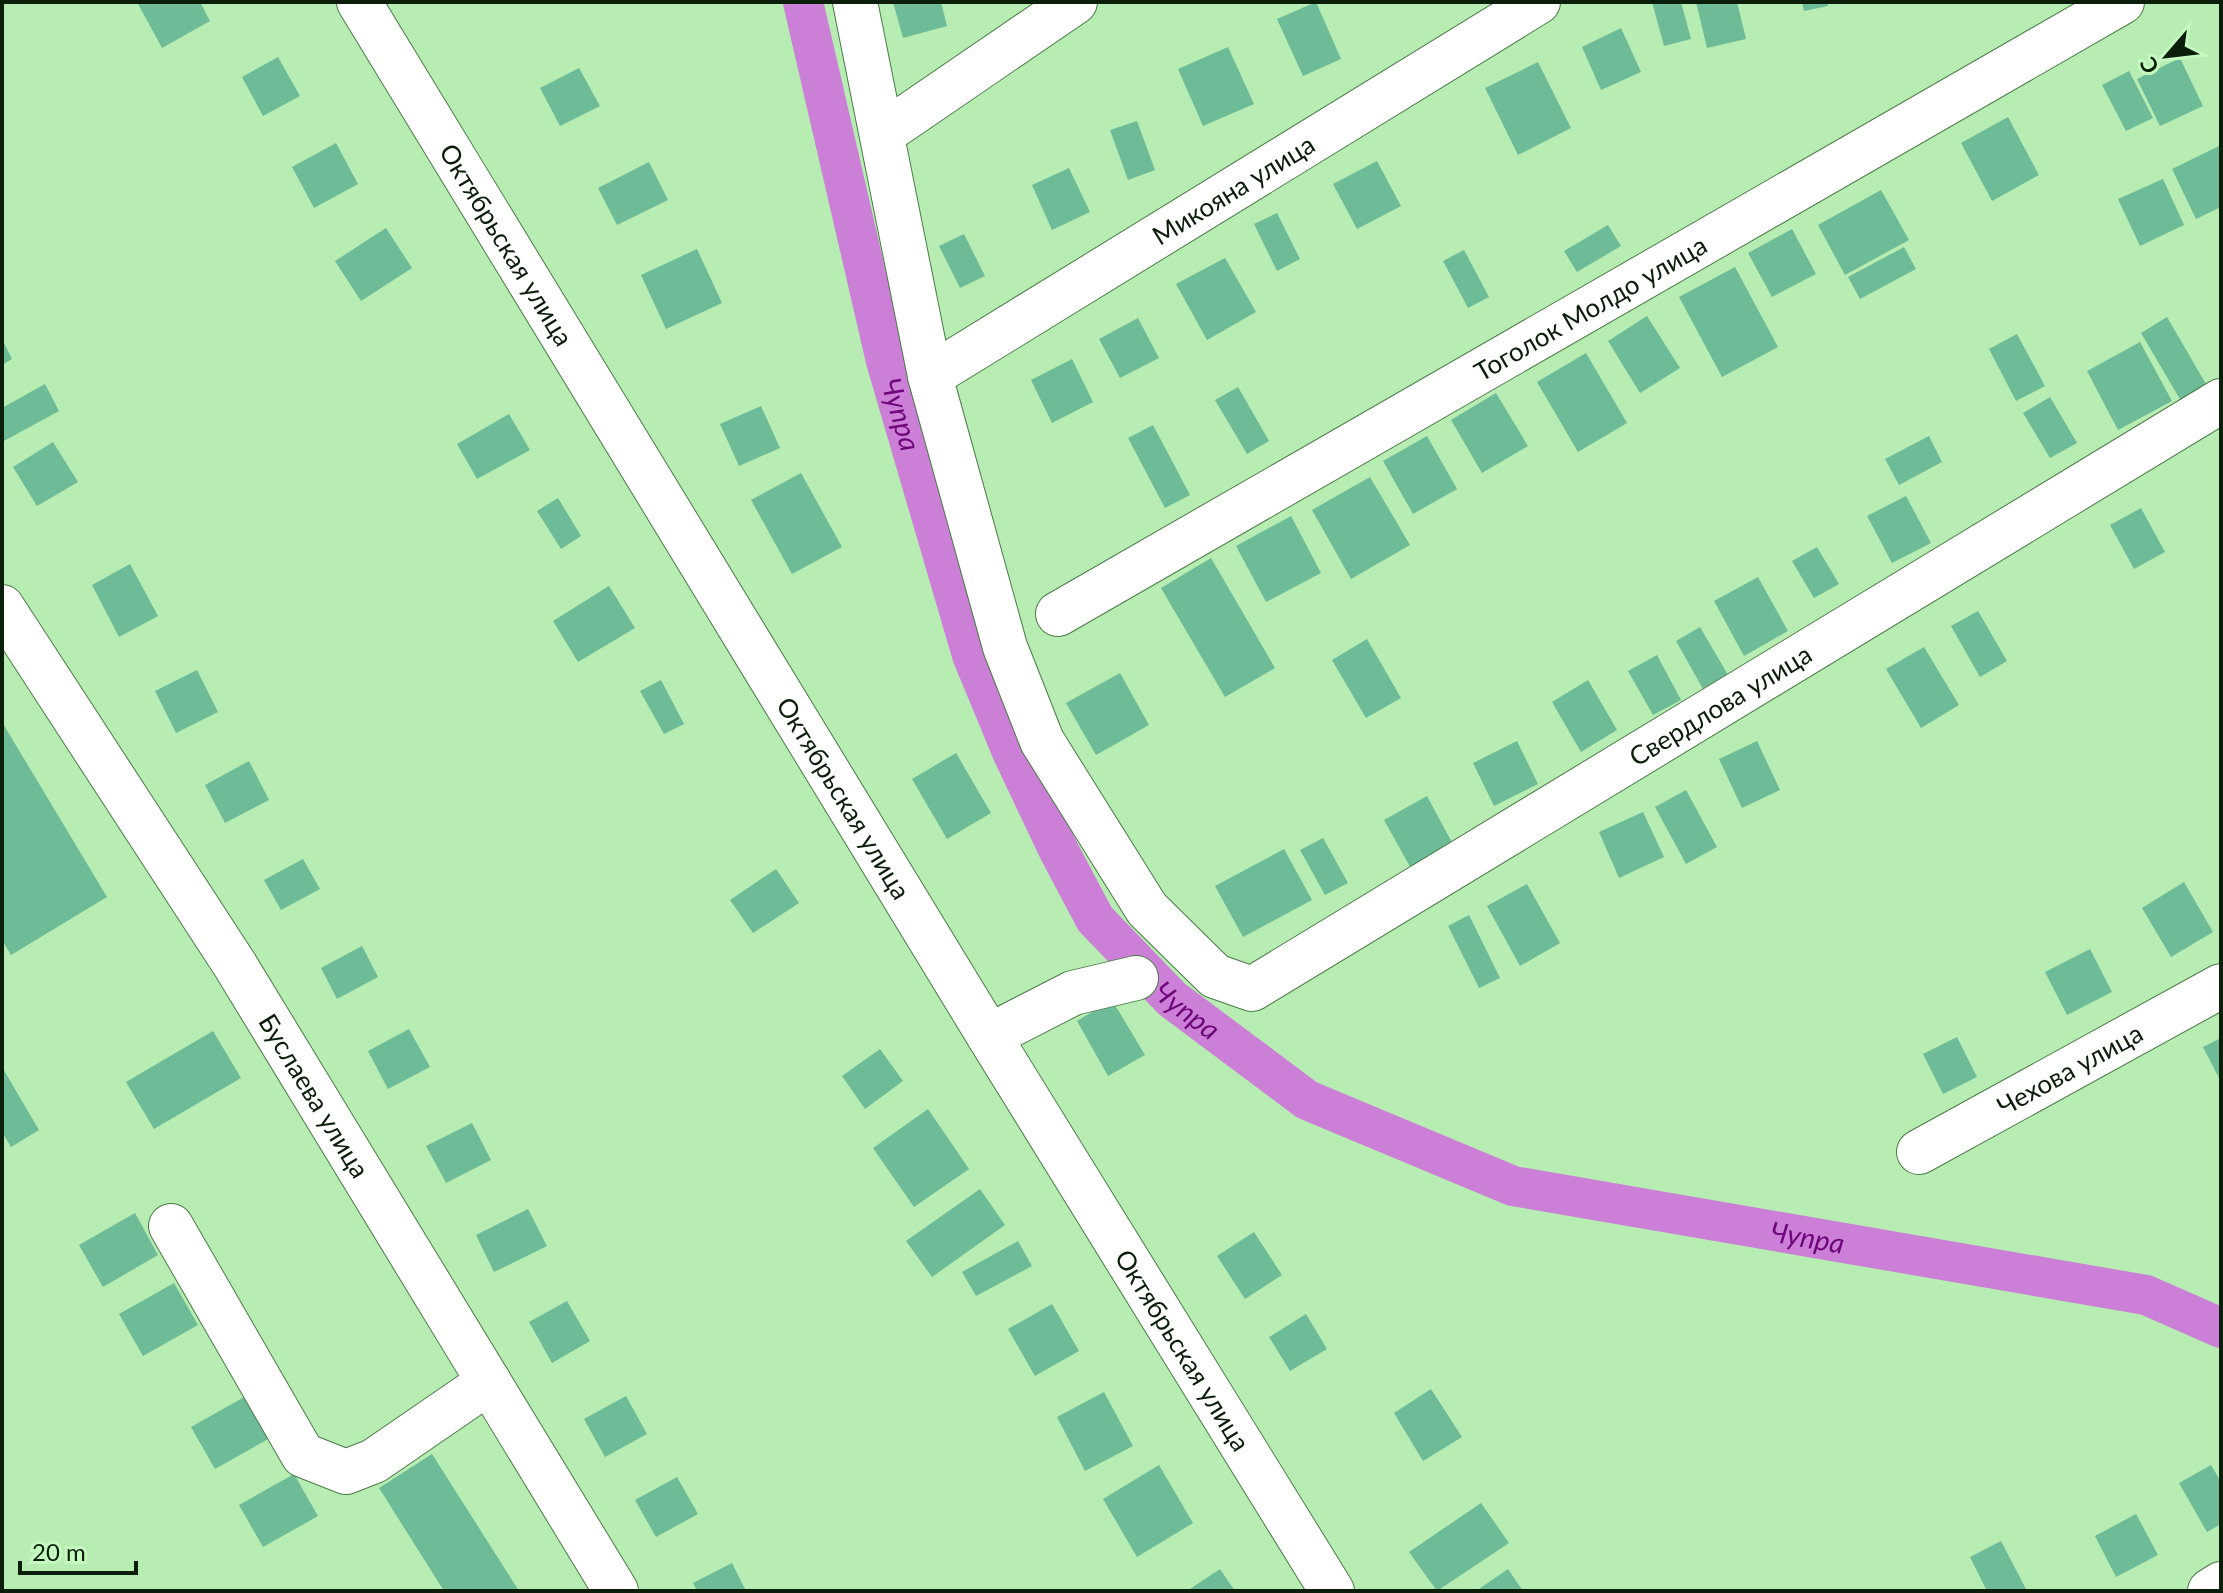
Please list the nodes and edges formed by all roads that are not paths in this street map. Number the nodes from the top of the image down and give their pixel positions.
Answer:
1 (359, 2) edge
2 (855, 2) edge
3 (1075, 2) edge
4 (1538, 2) edge
5 (2122, 2) edge
6 (882, 134) junction
7 (930, 376) junction
8 (2221, 401) edge
9 (2, 607) edge
10 (1058, 614) dead end
11 (1136, 978) dead end
12 (2221, 986) edge
13 (989, 1036) junction
14 (1919, 1152) dead end
15 (171, 1226) dead end
16 (489, 1382) junction
17 (2221, 1584) edge
18 (616, 1591) edge
19 (1332, 1591) edge
20 (2210, 1591) edge

1 - 13 street, Октябрьская улица
2 - 6 street
3 - 6 street
4 - 7 street, Микояна улица
5 - 10 street, Тоголок Молдо улица
6 - 7 street
7 - 8 street, Свердлова улица
9 - 16 street, Буслаева улица
11 - 13 street
12 - 14 street, Чехова улица
13 - 19 street, Октябрьская улица
15 - 16 street
16 - 18 street, Буслаева улица
17 - 20 street

